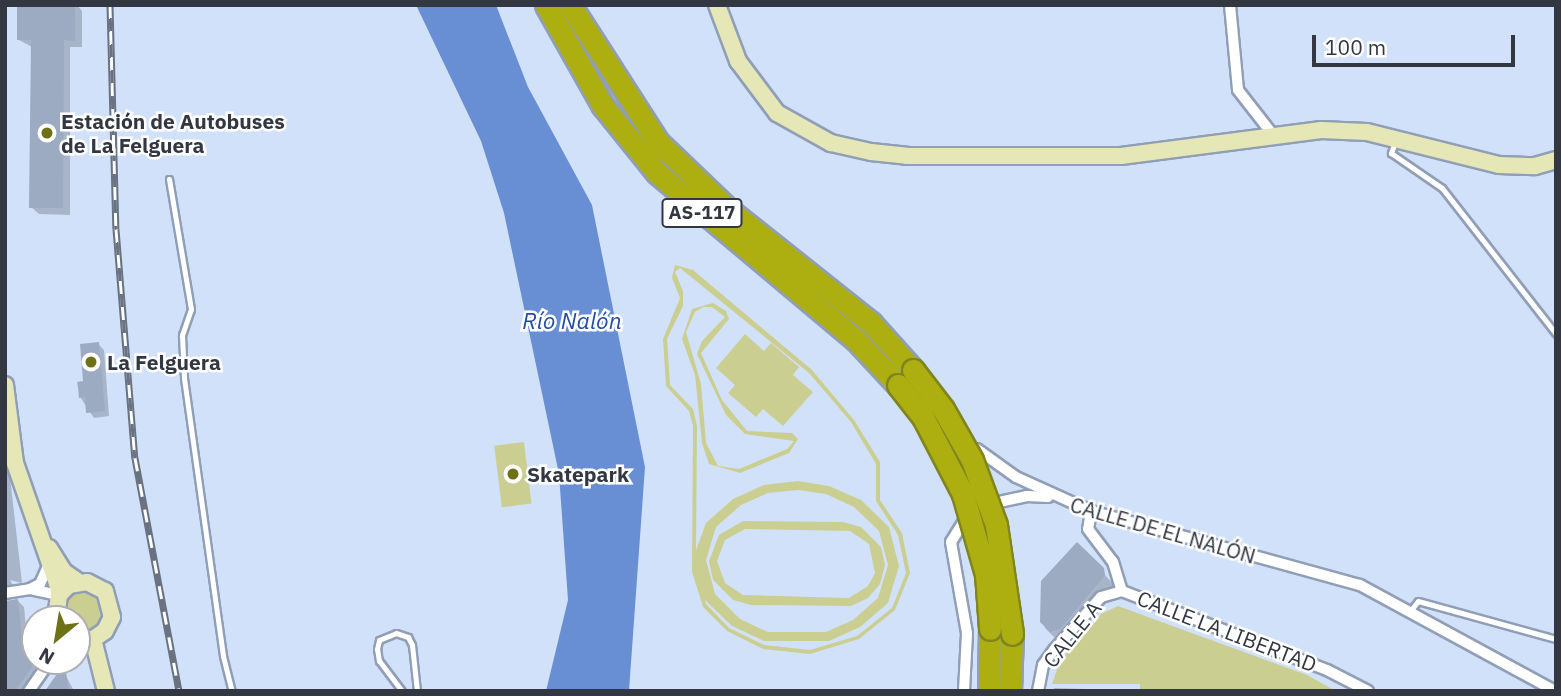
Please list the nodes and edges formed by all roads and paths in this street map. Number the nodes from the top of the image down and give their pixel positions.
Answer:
1 (547, 5) edge
2 (570, 5) edge
3 (717, 5) edge
4 (1230, 5) edge
5 (1274, 136) junction
6 (1396, 139) junction
7 (1556, 160) edge
8 (169, 178) dead end
9 (1556, 334) edge
10 (906, 378) junction
11 (5, 385) edge
12 (977, 449) dead end
13 (1058, 499) junction
14 (1091, 511) junction
15 (39, 531) junction
16 (48, 566) junction
17 (79, 582) junction
18 (30, 589) junction
19 (1122, 591) junction
20 (5, 593) edge
21 (60, 594) junction
22 (58, 605) edge
23 (1411, 610) junction
24 (91, 637) edge
25 (1556, 639) edge
26 (91, 654) edge
27 (40, 675) edge
28 (29, 691) edge
29 (106, 691) edge
30 (232, 691) edge
31 (402, 691) edge
32 (417, 691) edge
33 (964, 691) edge
34 (989, 691) edge
35 (1010, 691) edge
36 (1038, 691) edge
37 (1368, 691) edge
38 (1555, 691) edge

1 - 10 highway, AS-117
2 - 10 highway, AS-117
3 - 5 main road
4 - 5 street
5 - 6 main road
6 - 7 main road
6 - 9 lane
8 - 30 lane
10 - 34 highway, AS-117, bridge
10 - 35 highway, AS-117, bridge
11 - 15 main road
12 - 13 street, CALLE DE EL NALÓN
13 - 14 street, CALLE DE EL NALÓN
13 - 33 street
14 - 19 street
14 - 23 street, CALLE DE EL NALÓN
15 - 16 main road
15 - 17 main road
16 - 18 street
16 - 21 main road
17 - 21 main road
17 - 24 main road
18 - 20 street
18 - 21 street
19 - 36 street, CALLE A
19 - 37 street, CALLE LA LIBERTAD
21 - 22 main road
23 - 25 lane
23 - 38 street, CALLE DE EL NALÓN
26 - 29 main road
27 - 28 street
31 - 32 lane

